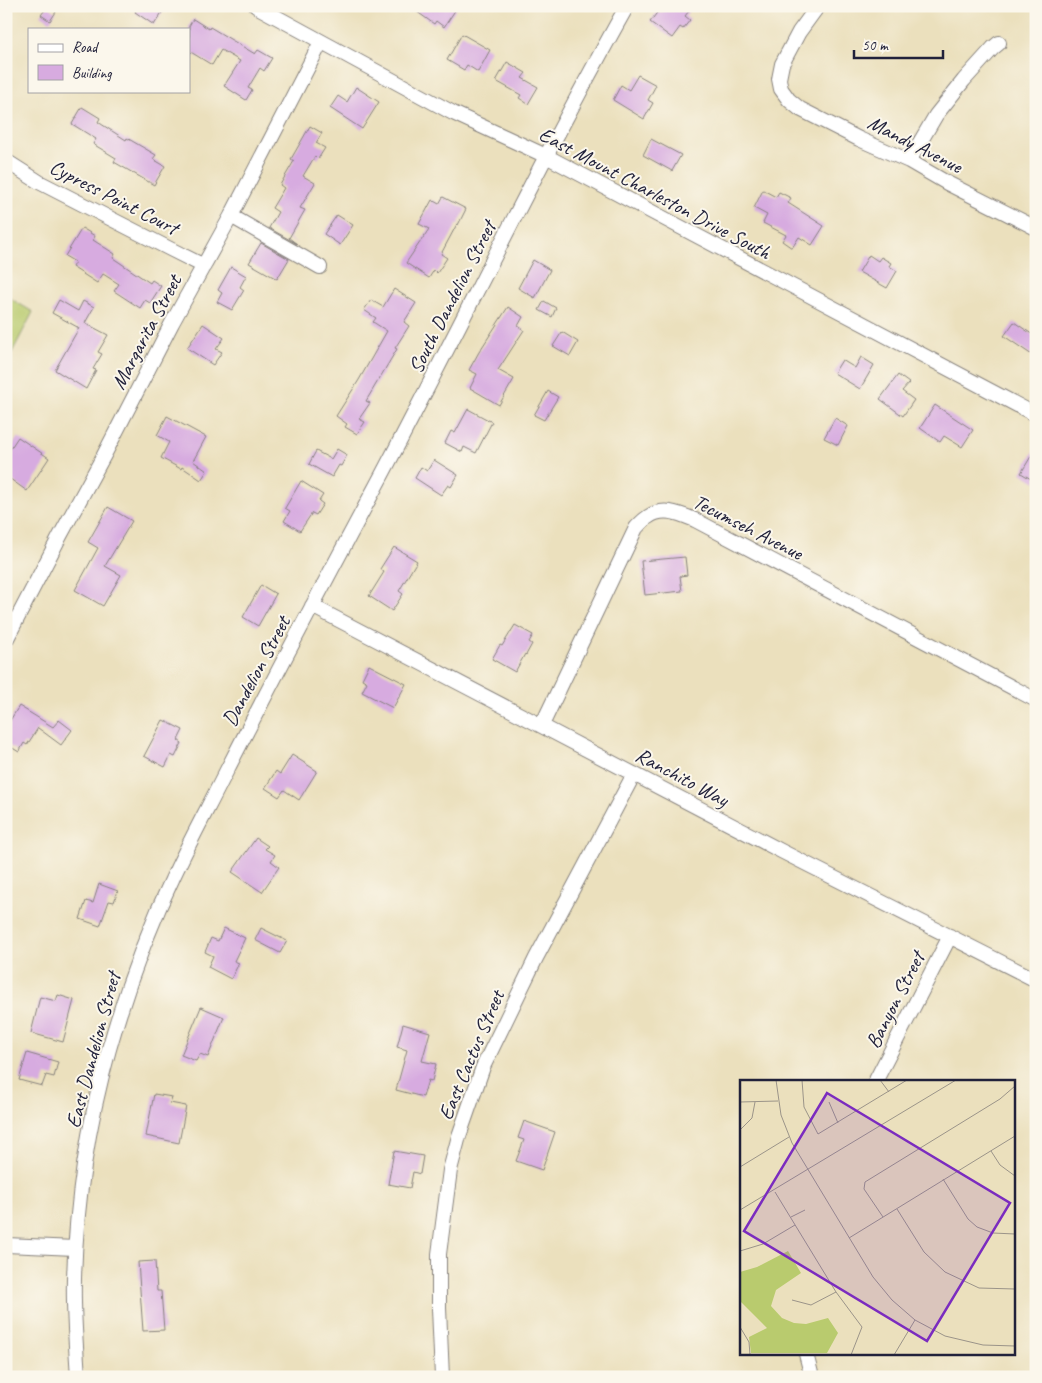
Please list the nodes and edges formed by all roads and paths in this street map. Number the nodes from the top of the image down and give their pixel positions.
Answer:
1 (256, 6) edge
2 (627, 6) edge
3 (818, 6) edge
4 (321, 42) junction
5 (999, 43) dead end
6 (546, 156) junction
7 (6, 161) edge
8 (910, 161) junction
9 (231, 216) junction
10 (1036, 228) edge
11 (204, 266) junction
12 (320, 267) dead end
13 (1036, 415) edge
14 (312, 606) junction
15 (6, 640) edge
16 (1036, 700) edge
17 (542, 725) junction
18 (235, 755) joint
19 (634, 774) junction
20 (950, 936) junction
21 (1036, 980) edge
22 (876, 1080) edge
23 (6, 1245) edge
24 (75, 1248) junction
25 (807, 1356) edge
26 (78, 1377) edge
27 (442, 1377) edge
28 (812, 1377) edge

1 - 4 street, East Mount Charleston Drive South
2 - 6 street, South Dandelion Street
3 - 8 street, Mandy Avenue
4 - 6 street, East Mount Charleston Drive South
4 - 9 street, Margarita Street
5 - 8 street
6 - 13 street, East Mount Charleston Drive South
6 - 14 street, South Dandelion Street
7 - 11 street, Cypress Point Court
8 - 10 street, Mandy Avenue
9 - 11 street, Margarita Street
9 - 12 street
11 - 15 street, Margarita Street
14 - 17 street, Ranchito Way
14 - 18 street, Dandelion Street
16 - 17 street, Tecumseh Avenue
17 - 19 street, Ranchito Way
18 - 24 street, East Dandelion Street
19 - 20 street, Ranchito Way
19 - 27 street, East Cactus Street
20 - 21 street, Ranchito Way
20 - 22 street, Banyon Street
23 - 24 street
24 - 26 street, East Dandelion Street
25 - 28 street

